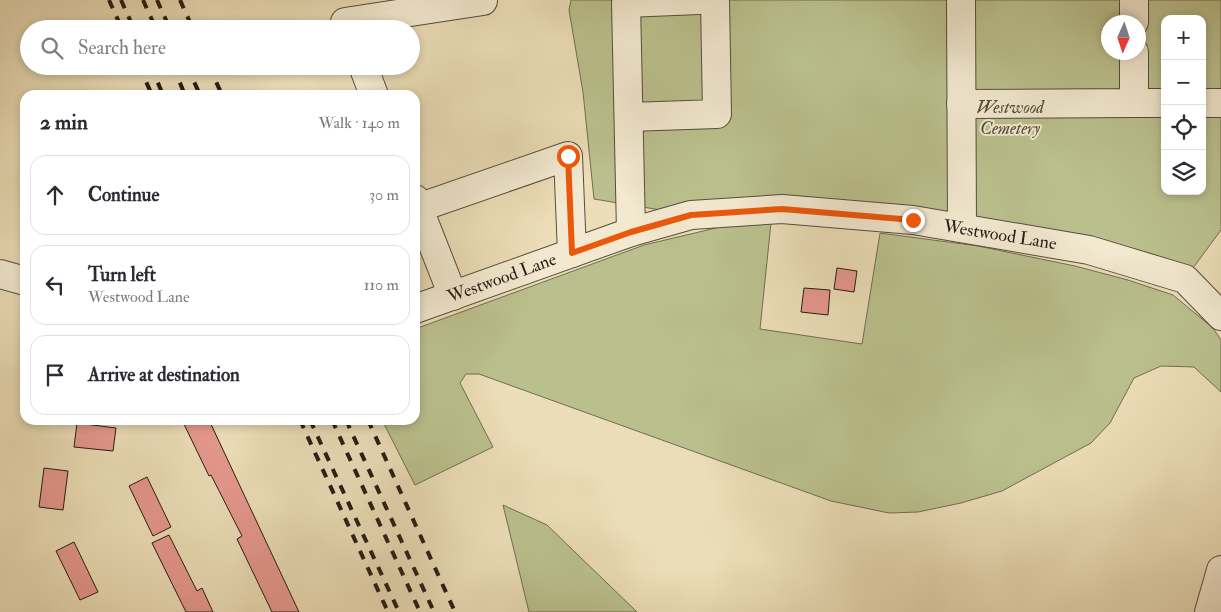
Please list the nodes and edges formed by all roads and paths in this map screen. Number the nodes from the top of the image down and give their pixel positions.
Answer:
1 (699, 0) edge
2 (715, 0) edge
3 (961, 0) edge
4 (1134, 0) edge
5 (483, 1) edge
6 (1134, 15) edge
7 (358, 20) edge
8 (1134, 60) edge
9 (366, 75) edge
10 (372, 90) edge
11 (1134, 103) junction
12 (1161, 103) edge
13 (1206, 103) edge
14 (1221, 103) edge
15 (961, 104) junction
16 (629, 117) junction
17 (420, 203) edge
18 (420, 212) edge
19 (962, 228) junction
20 (631, 232) junction
21 (572, 253) junction
22 (0, 274) edge
23 (20, 279) edge
24 (453, 296) junction
25 (420, 307) edge
26 (1221, 316) edge
27 (1221, 570) edge
28 (1209, 612) edge

1 - 16 street
2 - 16 street
3 - 15 street
4 - 6 street
5 - 7 street
8 - 11 street
9 - 10 street
11 - 12 street
11 - 15 street
13 - 14 street
15 - 19 street
16 - 20 street
17 - 21 street
18 - 24 street
19 - 20 street, Westwood Lane
19 - 26 street, Westwood Lane
20 - 21 street, Westwood Lane
21 - 24 street, Westwood Lane
22 - 23 street
24 - 25 street, Westwood Lane
27 - 28 street

